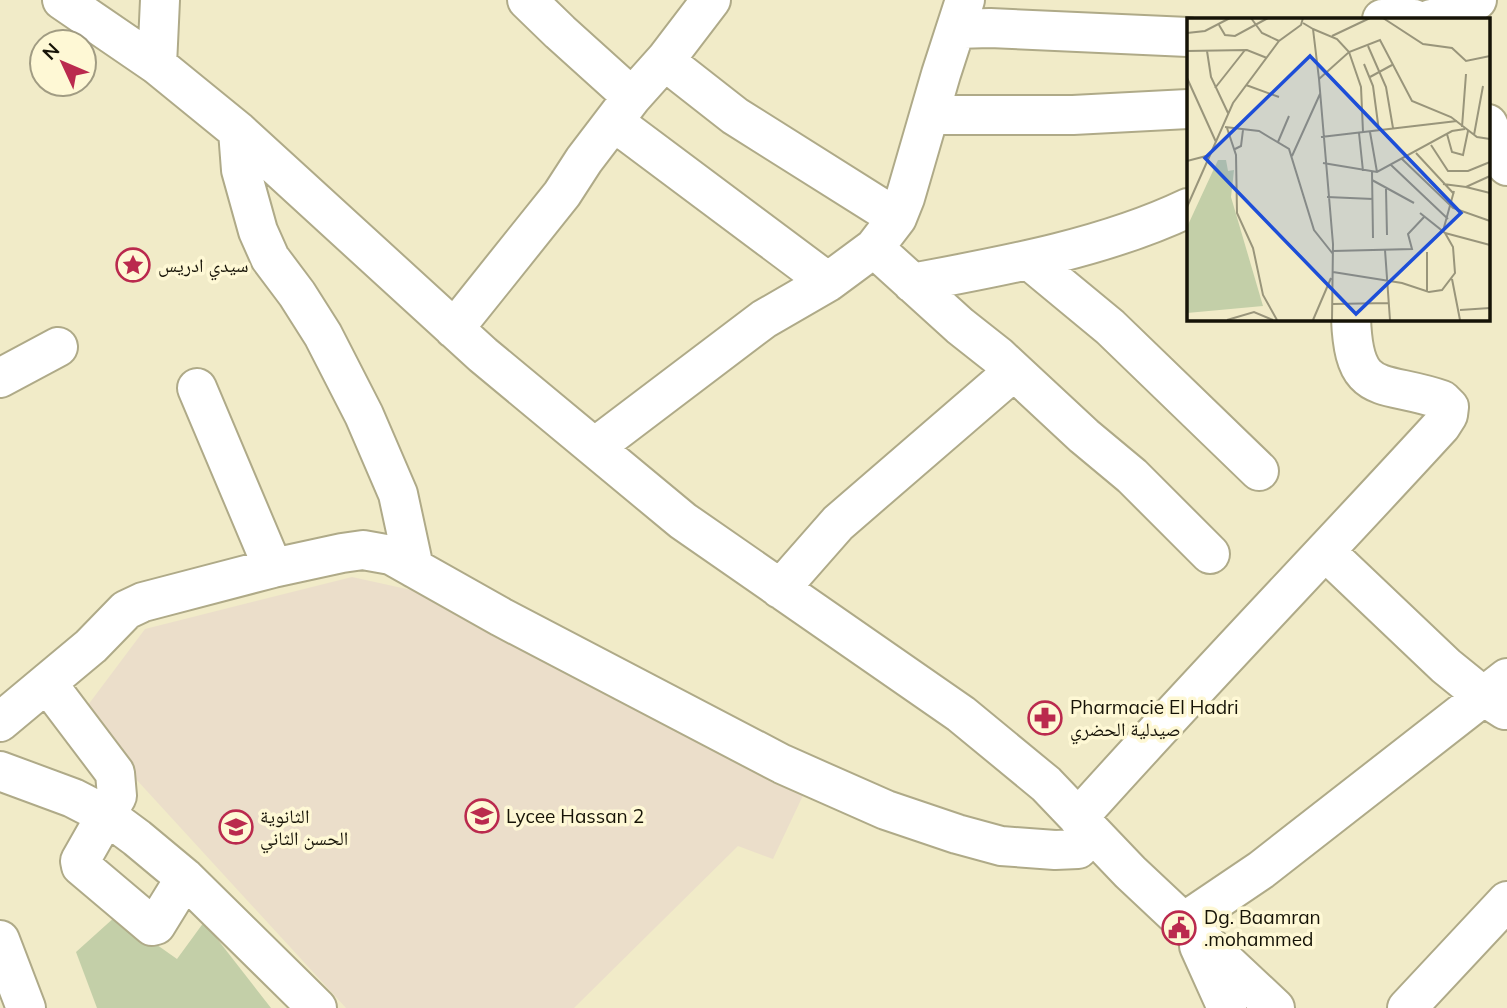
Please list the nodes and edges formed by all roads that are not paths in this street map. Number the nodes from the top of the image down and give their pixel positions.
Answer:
1 (62, 0) edge
2 (160, 0) edge
3 (527, 0) edge
4 (1477, 0) edge
5 (701, 4) edge
6 (960, 15) edge
7 (1432, 15) edge
8 (1394, 18) edge
9 (1187, 37) edge
10 (666, 59) junction
11 (157, 65) junction
12 (623, 109) junction
13 (1187, 109) edge
14 (931, 115) junction
15 (1490, 128) edge
16 (238, 131) junction
17 (1507, 166) edge
18 (1187, 208) edge
19 (885, 233) junction
20 (1029, 260) junction
21 (828, 282) junction
22 (912, 284) junction
23 (1351, 320) edge
24 (454, 329) junction
25 (58, 347) dead end
26 (1014, 371) junction
27 (0, 378) edge
28 (198, 388) dead end
29 (595, 447) junction
30 (1259, 471) dead end
31 (1326, 552) junction
32 (1210, 554) dead end
33 (273, 568) junction
34 (414, 568) junction
35 (780, 589) junction
36 (47, 683) junction
37 (1499, 695) edge
38 (0, 722) edge
39 (0, 771) edge
40 (106, 816) junction
41 (1086, 826) junction
42 (185, 878) junction
43 (1507, 901) edge
44 (1188, 926) junction
45 (317, 1008) edge
46 (1227, 1008) edge
47 (1275, 1008) edge
48 (1407, 1008) edge

1 - 11 street
2 - 11 street
3 - 12 street
4 - 7 street
5 - 10 street
6 - 9 street
6 - 14 street
7 - 8 street
10 - 12 street
10 - 19 street
11 - 16 street
12 - 21 street
12 - 24 street
13 - 14 street
14 - 19 street
15 - 17 street
16 - 24 street
16 - 34 street
18 - 20 street
19 - 21 street
19 - 22 street
20 - 22 street
20 - 30 street
21 - 29 street
22 - 26 street
23 - 31 street
24 - 29 street
25 - 27 street
26 - 32 street
26 - 35 street
28 - 33 street
29 - 35 street
31 - 37 street
31 - 41 street
33 - 34 street
33 - 36 street
34 - 41 street
35 - 41 street
36 - 38 street
36 - 40 street
37 - 44 street
39 - 40 street
40 - 42 street
40 - 42 street
41 - 44 street
42 - 45 street
43 - 48 street
44 - 46 street
44 - 47 street

